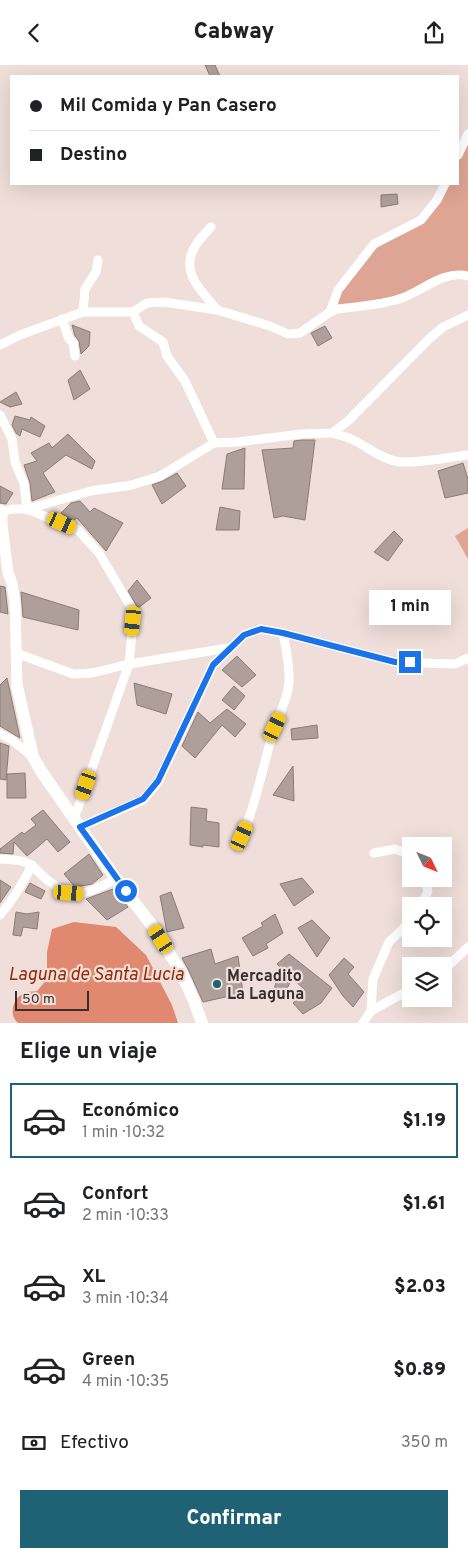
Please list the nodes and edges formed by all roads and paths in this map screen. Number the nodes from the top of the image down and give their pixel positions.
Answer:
1 (463, 137) edge
2 (459, 151) edge
3 (444, 185) edge
4 (211, 227) dead end
5 (98, 260) dead end
6 (468, 275) edge
7 (133, 311) junction
8 (217, 311) junction
9 (84, 312) junction
10 (330, 312) junction
11 (468, 315) edge
12 (62, 319) junction
13 (0, 345) edge
14 (75, 356) dead end
15 (0, 415) edge
16 (332, 433) junction
17 (214, 443) junction
18 (468, 455) edge
19 (27, 509) junction
20 (1, 511) edge
21 (283, 633) junction
22 (228, 649) junction
23 (16, 653) junction
24 (468, 658) edge
25 (128, 664) junction
26 (17, 686) joint
27 (0, 734) edge
28 (33, 757) junction
29 (77, 823) junction
30 (242, 836) dead end
31 (402, 852) edge
32 (374, 853) dead end
33 (0, 859) edge
34 (32, 865) junction
35 (116, 879) junction
36 (0, 915) edge
37 (402, 930) edge
38 (468, 947) edge
39 (452, 962) edge
40 (402, 994) edge
41 (371, 1011) junction
42 (202, 1023) edge
43 (363, 1023) edge

1 - 2 street
3 - 10 street
4 - 8 street
5 - 9 street
6 - 10 street
7 - 8 street
7 - 9 street
7 - 17 street
8 - 10 street
9 - 12 street
11 - 16 street
12 - 13 street
12 - 14 street
15 - 19 street
16 - 17 street
16 - 18 street
17 - 19 street
19 - 20 street
19 - 25 street
20 - 23 street
21 - 22 street
21 - 24 street
21 - 30 street
22 - 25 street
22 - 29 street
23 - 25 street
23 - 26 street
25 - 29 street
26 - 28 main road
27 - 28 street
28 - 29 main road
29 - 35 main road
31 - 32 street
33 - 34 street
34 - 35 street
34 - 36 street
35 - 42 main road
37 - 41 street
38 - 39 street
40 - 41 street
41 - 43 street

